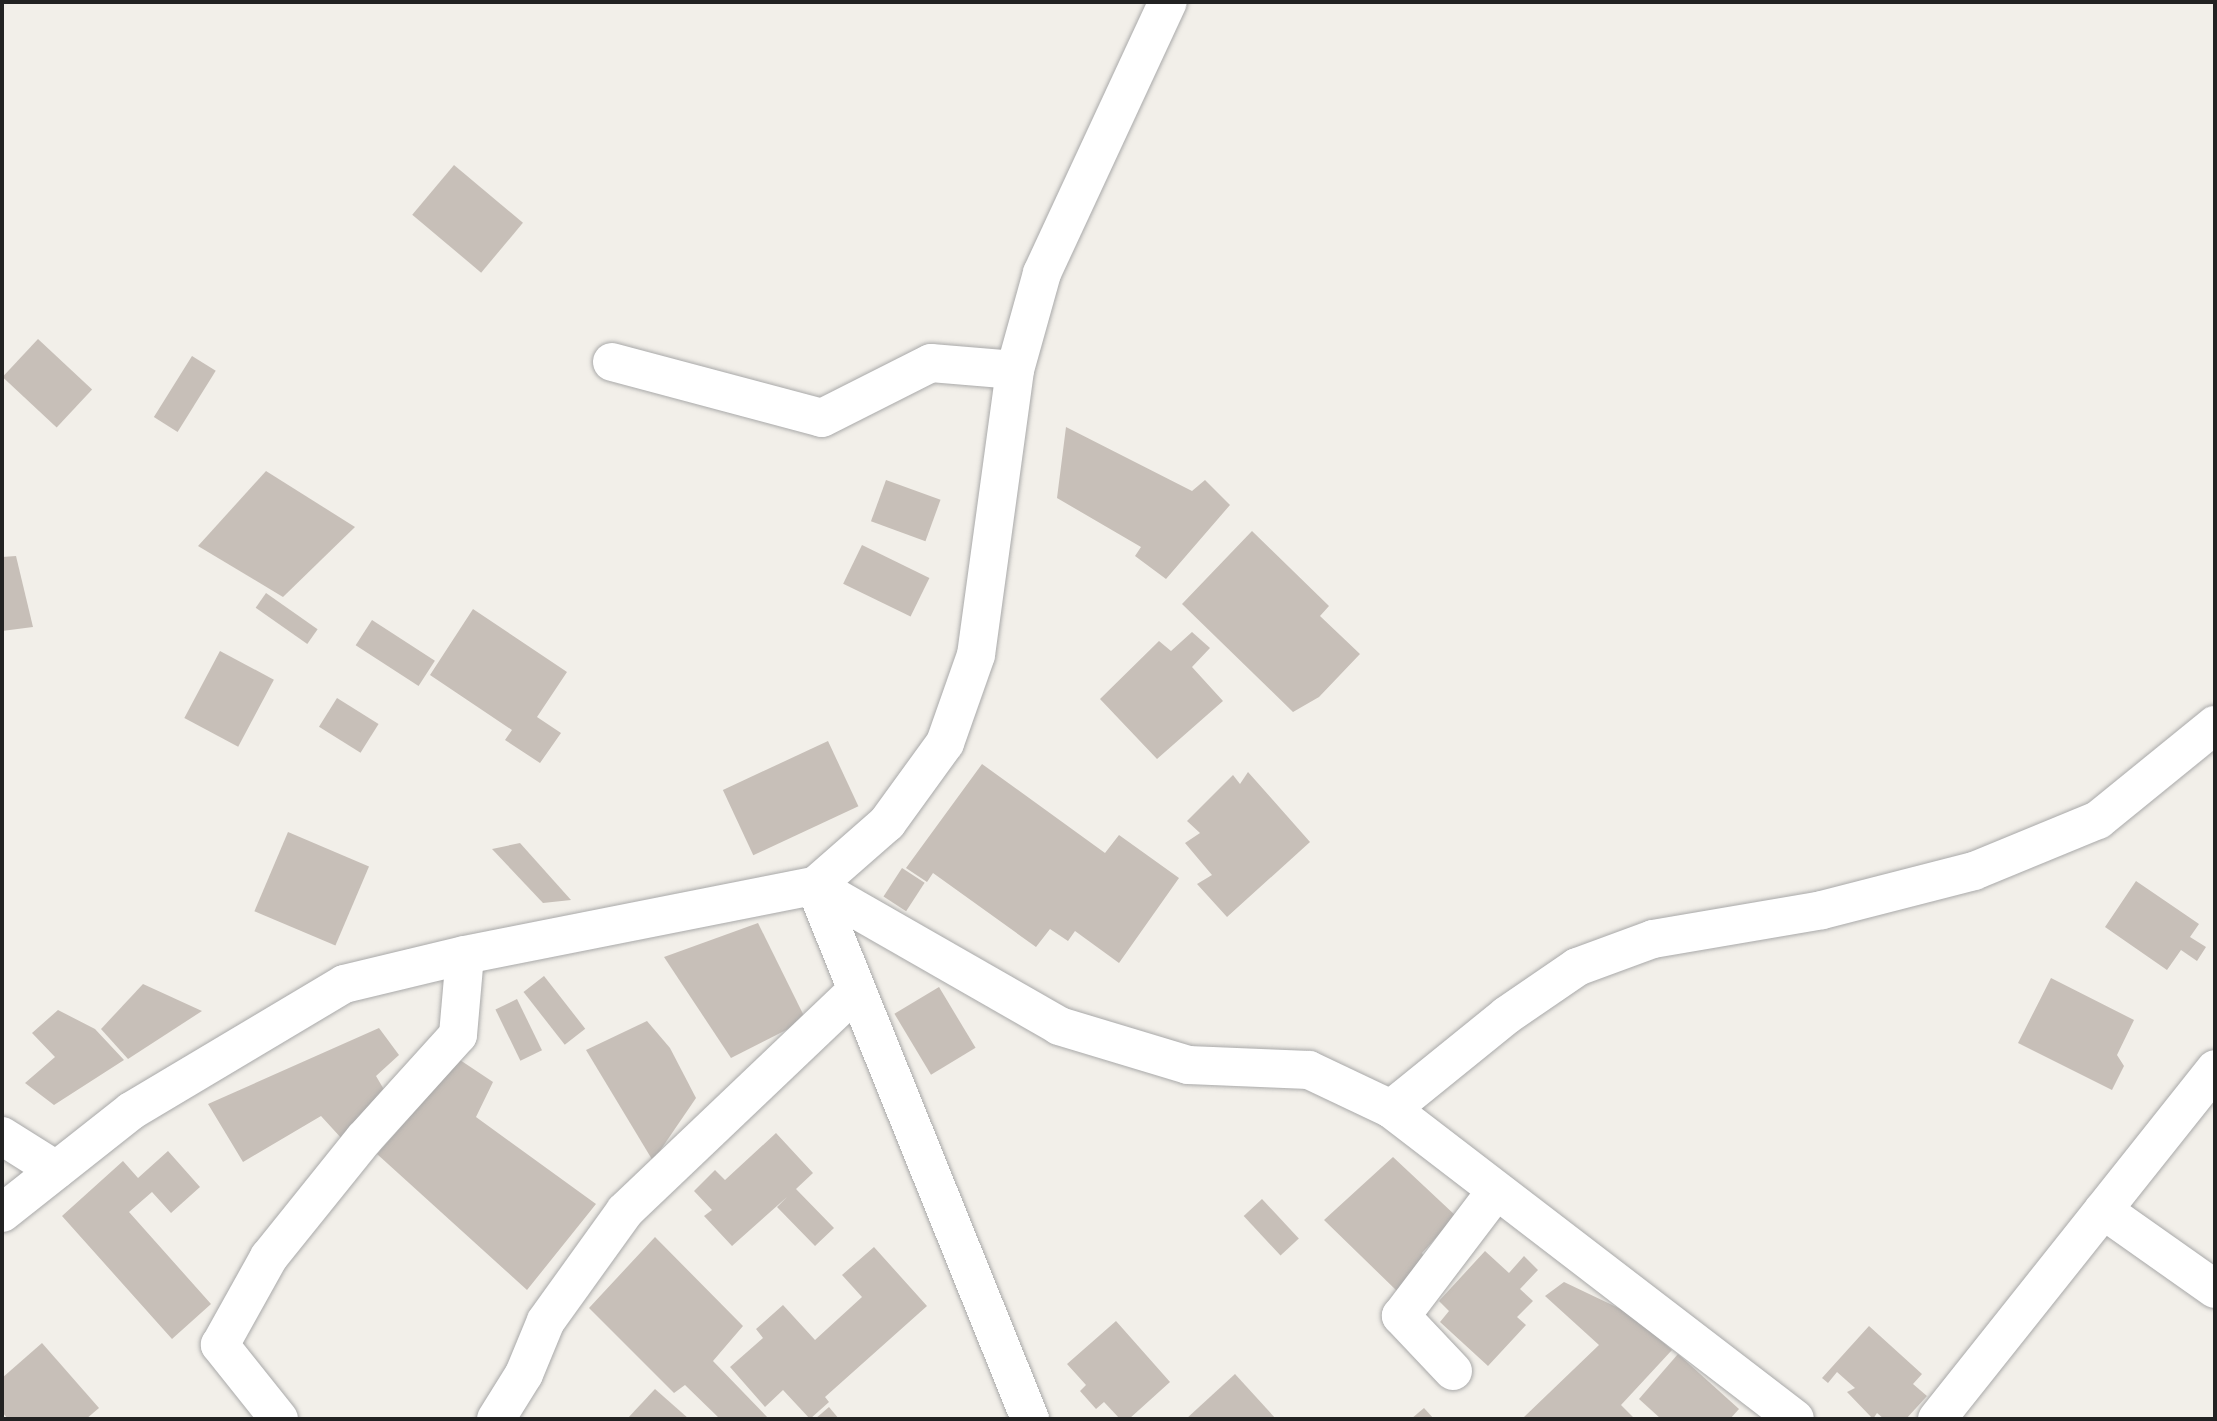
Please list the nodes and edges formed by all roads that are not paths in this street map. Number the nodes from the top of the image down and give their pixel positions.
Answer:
1 (1168, 2) edge
2 (612, 362) dead end
3 (1014, 370) junction
4 (2215, 725) edge
5 (815, 886) junction
6 (465, 955) junction
7 (855, 992) junction
8 (2215, 1069) edge
9 (1391, 1109) junction
10 (2, 1136) edge
11 (56, 1170) junction
12 (1495, 1192) junction
13 (2103, 1210) junction
14 (2, 1213) edge
15 (2215, 1289) edge
16 (1453, 1371) dead end
17 (260, 1412) edge
18 (496, 1419) edge
19 (1030, 1419) edge
20 (1795, 1419) edge
21 (1937, 1419) edge

1 - 3 street
2 - 3 street
3 - 5 street
4 - 9 street
5 - 6 street
5 - 7 street
5 - 9 street
6 - 11 street
6 - 17 street
7 - 18 street
7 - 19 street
8 - 13 street
9 - 12 street
10 - 11 street
11 - 14 street
12 - 16 street
12 - 20 street
13 - 15 street
13 - 21 street

